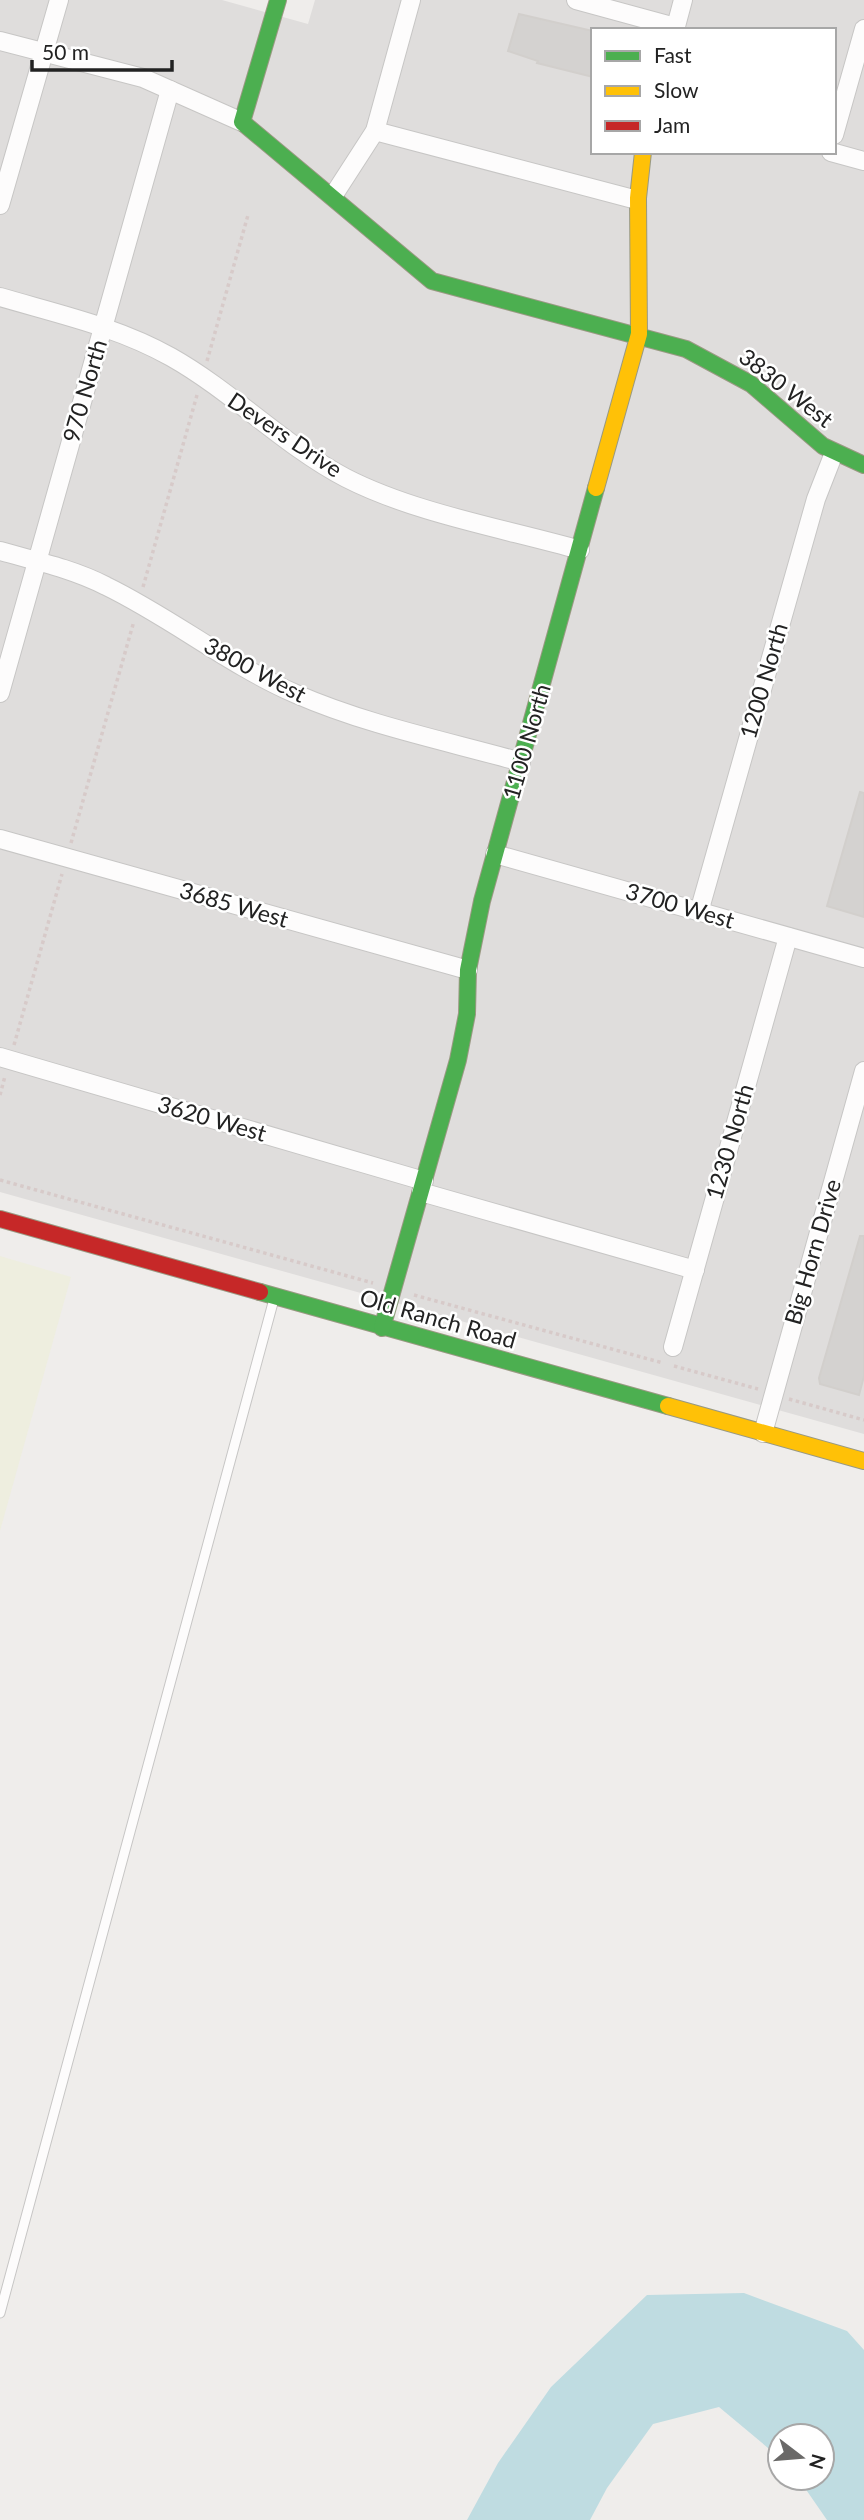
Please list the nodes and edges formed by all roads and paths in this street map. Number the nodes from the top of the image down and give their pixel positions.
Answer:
1 (59, 0) edge
2 (278, 0) edge
3 (411, 0) edge
4 (576, 0) edge
5 (683, 0) edge
6 (672, 28) edge
7 (675, 28) edge
8 (864, 29) edge
9 (0, 41) edge
10 (44, 51) junction
11 (170, 90) junction
12 (242, 122) junction
13 (836, 128) edge
14 (375, 131) junction
15 (836, 153) edge
16 (643, 154) edge
17 (864, 161) edge
18 (333, 196) junction
19 (637, 200) junction
20 (0, 205) edge
21 (248, 215) dead end
22 (0, 297) edge
23 (103, 327) junction
24 (639, 334) junction
25 (210, 350) dead end
26 (194, 405) dead end
27 (834, 453) junction
28 (864, 465) edge
29 (580, 550) junction
30 (0, 551) edge
31 (37, 561) junction
32 (144, 585) dead end
33 (133, 622) dead end
34 (0, 693) edge
35 (521, 762) junction
36 (72, 838) dead end
37 (0, 839) edge
38 (495, 855) junction
39 (61, 877) dead end
40 (699, 912) junction
41 (788, 937) junction
42 (864, 958) edge
43 (468, 970) junction
44 (14, 1044) dead end
45 (0, 1057) edge
46 (864, 1071) edge
47 (5, 1077) dead end
48 (0, 1095) edge
49 (423, 1186) junction
50 (0, 1219) edge
51 (695, 1270) junction
52 (274, 1297) junction
53 (382, 1328) junction
54 (673, 1347) dead end
55 (799, 1402) dead end
56 (864, 1420) edge
57 (763, 1433) junction
58 (864, 1461) edge
59 (0, 2313) edge

1 - 10 street
2 - 12 street
3 - 14 street
4 - 6 street
5 - 7 street
8 - 13 street
9 - 10 street
10 - 11 street
10 - 20 street
11 - 12 street
11 - 23 street, 970 North
12 - 18 street, 3830 West
14 - 18 street
14 - 19 street
15 - 17 street
16 - 19 street, 1100 North
18 - 24 street, 3830 West
19 - 24 street, 1100 North
21 - 25 path
22 - 23 street, Devers Drive
23 - 29 street, Devers Drive
23 - 31 street, 970 North
24 - 27 street, 3830 West
24 - 29 street, 1100 North
26 - 32 path
27 - 28 street, 3830 West
27 - 40 street, 1200 North
29 - 35 street, 1100 North
30 - 31 street, 3800 West
31 - 34 street, 970 North
31 - 35 street, 3800 West
33 - 36 path
35 - 38 street, 1100 North
37 - 43 street, 3685 West
38 - 40 street, 3700 West
38 - 43 street, 1100 North
39 - 44 path
40 - 41 street, 3700 West
41 - 42 street, 3700 West
41 - 51 street, 1230 North
43 - 49 street, 1100 North
45 - 49 street, 3620 West
46 - 57 street, Big Horn Drive
47 - 48 path
49 - 51 street, 3620 West
49 - 53 street, 1100 North
50 - 52 street, Old Ranch Road
51 - 54 street, 1230 North
52 - 53 street, Old Ranch Road
52 - 59 lane
53 - 57 street, Old Ranch Road
55 - 56 path
57 - 58 street, Old Ranch Road

